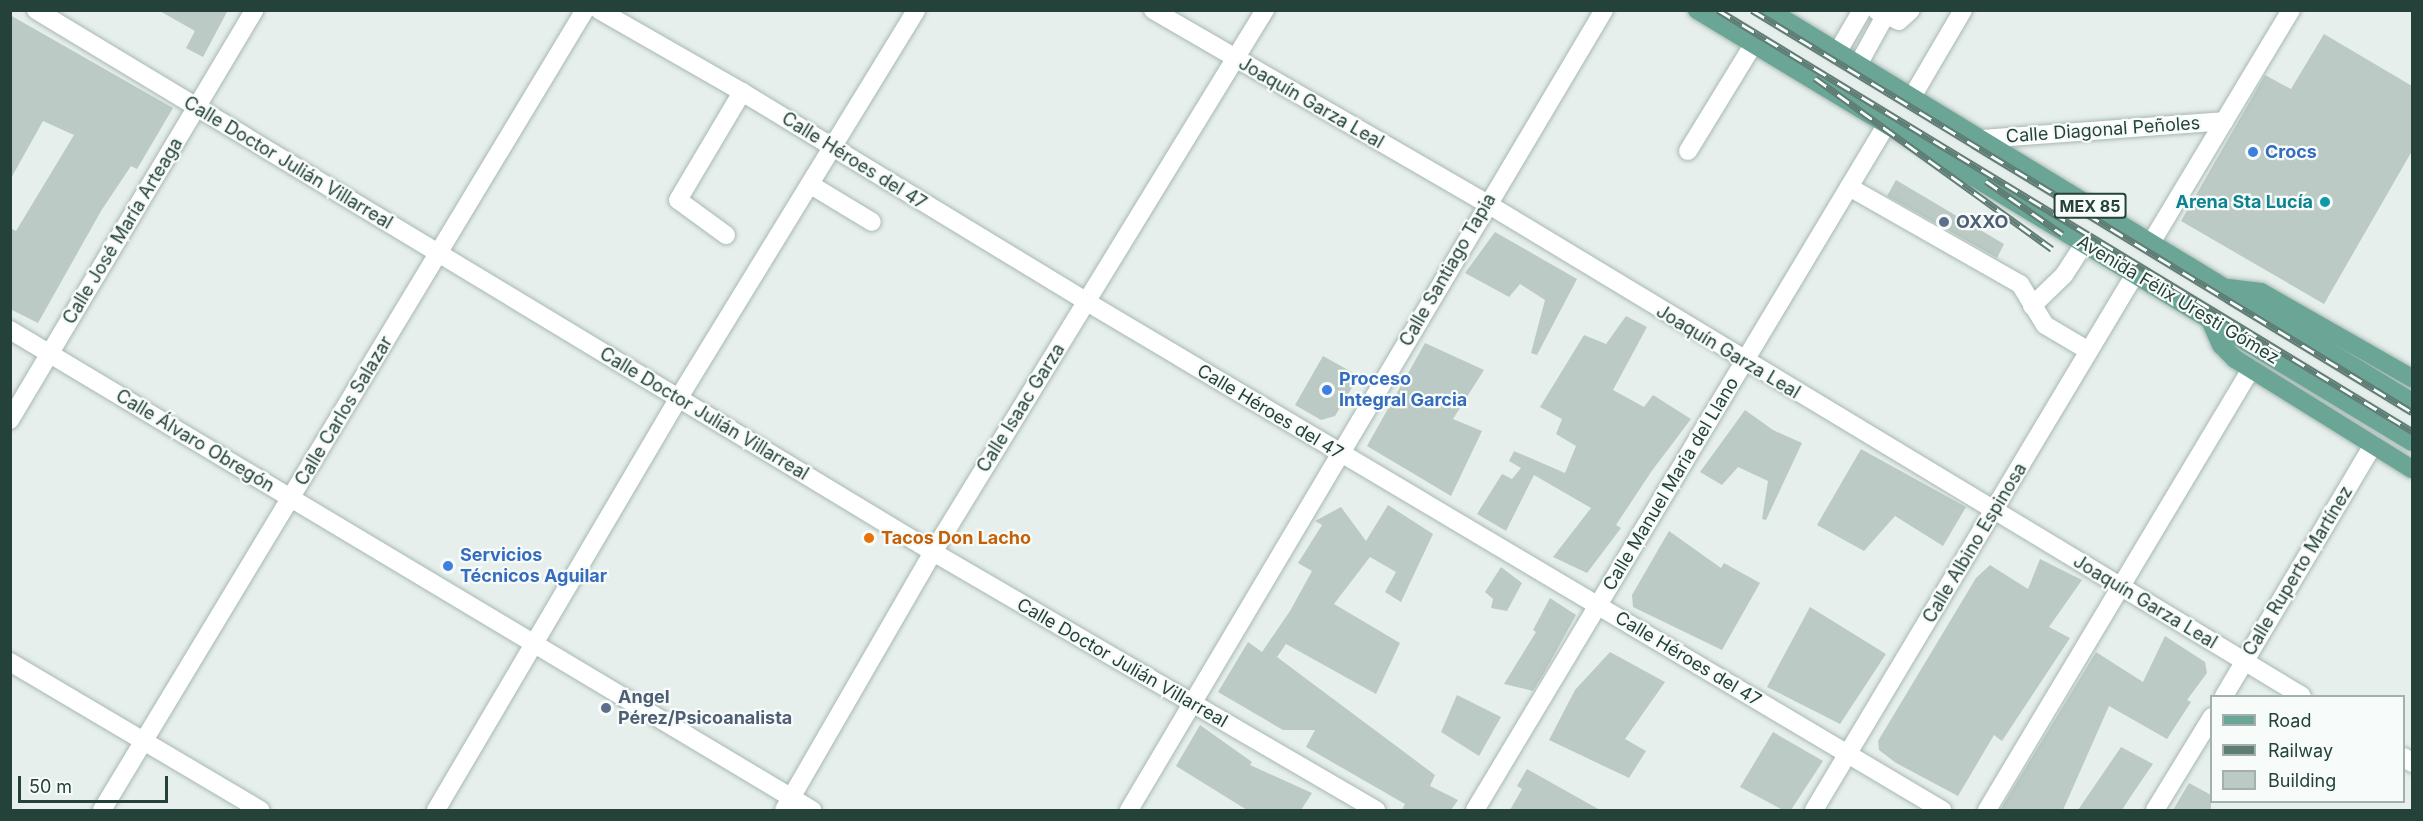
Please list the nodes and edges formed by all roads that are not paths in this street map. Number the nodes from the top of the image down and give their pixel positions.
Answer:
1 (36, 10) edge
2 (254, 10) edge
3 (585, 10) edge
4 (599, 10) edge
5 (916, 10) edge
6 (1153, 10) edge
7 (1265, 10) edge
8 (1604, 10) edge
9 (1697, 10) edge
10 (1769, 10) edge
11 (1862, 10) edge
12 (1911, 10) edge
13 (1963, 10) edge
14 (2291, 10) edge
15 (1880, 14) edge
16 (1753, 45) junction
17 (1838, 53) junction
18 (1234, 60) junction
19 (1858, 65) junction
20 (742, 92) junction
21 (1912, 97) junction
22 (197, 108) junction
23 (2224, 121) junction
24 (1885, 127) junction
25 (1981, 139) junction
26 (833, 149) junction
27 (1688, 151) dead end
28 (811, 185) junction
29 (1849, 187) junction
30 (1486, 203) junction
31 (872, 222) dead end
32 (726, 235) dead end
33 (2151, 243) junction
34 (2084, 244) junction
35 (438, 254) junction
36 (2135, 274) junction
37 (2224, 288) junction
38 (1087, 302) junction
39 (2032, 306) junction
40 (2209, 318) junction
41 (10, 330) edge
42 (2089, 351) junction
43 (50, 353) junction
44 (1744, 362) junction
45 (2251, 369) junction
46 (2411, 374) edge
47 (678, 399) junction
48 (2412, 402) edge
49 (10, 420) edge
50 (2412, 442) edge
51 (2373, 445) junction
52 (1341, 455) junction
53 (2412, 469) edge
54 (291, 499) junction
55 (1994, 512) junction
56 (933, 552) junction
57 (2121, 587) junction
58 (1598, 606) junction
59 (536, 646) junction
60 (10, 662) edge
61 (2244, 662) junction
62 (2225, 695) edge
63 (2300, 695) edge
64 (1192, 705) junction
65 (2210, 719) edge
66 (143, 743) junction
67 (1848, 754) junction
68 (788, 804) edge
69 (102, 810) edge
70 (260, 810) edge
71 (436, 810) edge
72 (812, 810) edge
73 (1129, 810) edge
74 (1376, 810) edge
75 (1474, 810) edge
76 (1814, 810) edge
77 (1942, 810) edge
78 (1987, 810) edge
79 (2155, 810) edge

1 - 22 street, Calle Doctor Julián Villarreal
2 - 22 street, Calle José María Arteaga
3 - 35 street, Calle Carlos Salazar
4 - 20 street, Calle Héroes del 47
5 - 26 street
6 - 18 street, Joaquín Garza Leal
7 - 18 street, Calle Isaac Garza
8 - 30 street, Calle Santiago Tapia
9 - 16 main road, Avenida Félix Uresti Gómez / MEX 85
10 - 17 main road, Avenida Félix Uresti Gómez / MEX 85
11 - 17 street
12 - 15 street
13 - 21 street
14 - 23 street
15 - 19 street
16 - 24 main road, Avenida Félix Uresti Gómez / MEX 85
16 - 27 street
17 - 19 main road, Avenida Félix Uresti Gómez / MEX 85
18 - 30 street, Joaquín Garza Leal
18 - 38 street, Calle Isaac Garza
19 - 21 main road, Avenida Félix Uresti Gómez / MEX 85
20 - 26 street, Calle Héroes del 47
20 - 32 street
21 - 25 main road, Avenida Félix Uresti Gómez / MEX 85
22 - 35 street, Calle Doctor Julián Villarreal
22 - 43 street, Calle José María Arteaga
23 - 25 street, Calle Diagonal Peñoles
23 - 33 street
24 - 29 street, Calle Manuel Maria del Llano
24 - 34 main road, Avenida Félix Uresti Gómez / MEX 85
25 - 33 main road, Avenida Félix Uresti Gómez / MEX 85
26 - 28 street
26 - 38 street, Calle Héroes del 47
28 - 31 street
28 - 47 street
29 - 39 street
29 - 44 street, Calle Manuel Maria del Llano
30 - 44 street, Joaquín Garza Leal
30 - 52 street, Calle Santiago Tapia
33 - 37 main road, Avenida Félix Uresti Gómez / MEX 85
34 - 36 main road, Avenida Félix Uresti Gómez / MEX 85
34 - 39 street
35 - 47 street, Calle Doctor Julián Villarreal
35 - 54 street, Calle Carlos Salazar
36 - 40 main road, Avenida Félix Uresti Gómez / MEX 85
36 - 42 street, Calle Albino Espinosa
37 - 46 main road
37 - 48 main road, Avenida Félix Uresti Gómez / MEX 85
38 - 52 street, Calle Héroes del 47
38 - 56 street, Calle Isaac Garza
39 - 42 street
40 - 45 main road
40 - 50 main road, Avenida Félix Uresti Gómez / MEX 85
41 - 43 street, Calle Álvaro Obregón
42 - 55 street, Calle Albino Espinosa
43 - 49 street, Calle José María Arteaga
43 - 54 street, Calle Álvaro Obregón
44 - 55 street, Joaquín Garza Leal
44 - 58 street, Calle Manuel Maria del Llano
45 - 51 main road
45 - 57 street
47 - 56 street, Calle Doctor Julián Villarreal
47 - 59 street
51 - 53 main road
51 - 61 street, Calle Ruperto Martínez
52 - 58 street, Calle Héroes del 47
52 - 64 street, Calle Santiago Tapia
54 - 59 street, Calle Álvaro Obregón
54 - 66 street, Calle Carlos Salazar
55 - 57 street, Joaquín Garza Leal
55 - 67 street, Calle Albino Espinosa
56 - 64 street, Calle Doctor Julián Villarreal
56 - 68 street, Calle Isaac Garza
57 - 61 street, Joaquín Garza Leal
57 - 78 street
58 - 67 street, Calle Héroes del 47
58 - 75 street, Calle Manuel Maria del Llano
59 - 68 street, Calle Álvaro Obregón
59 - 71 street
60 - 66 street
61 - 62 street, Calle Ruperto Martínez
61 - 63 street, Joaquín Garza Leal
64 - 73 street, Calle Santiago Tapia
64 - 74 street, Calle Doctor Julián Villarreal
65 - 79 street
66 - 69 street, Calle Carlos Salazar
66 - 70 street
67 - 76 street, Calle Albino Espinosa
67 - 77 street, Calle Héroes del 47
68 - 72 street, Calle Álvaro Obregón

